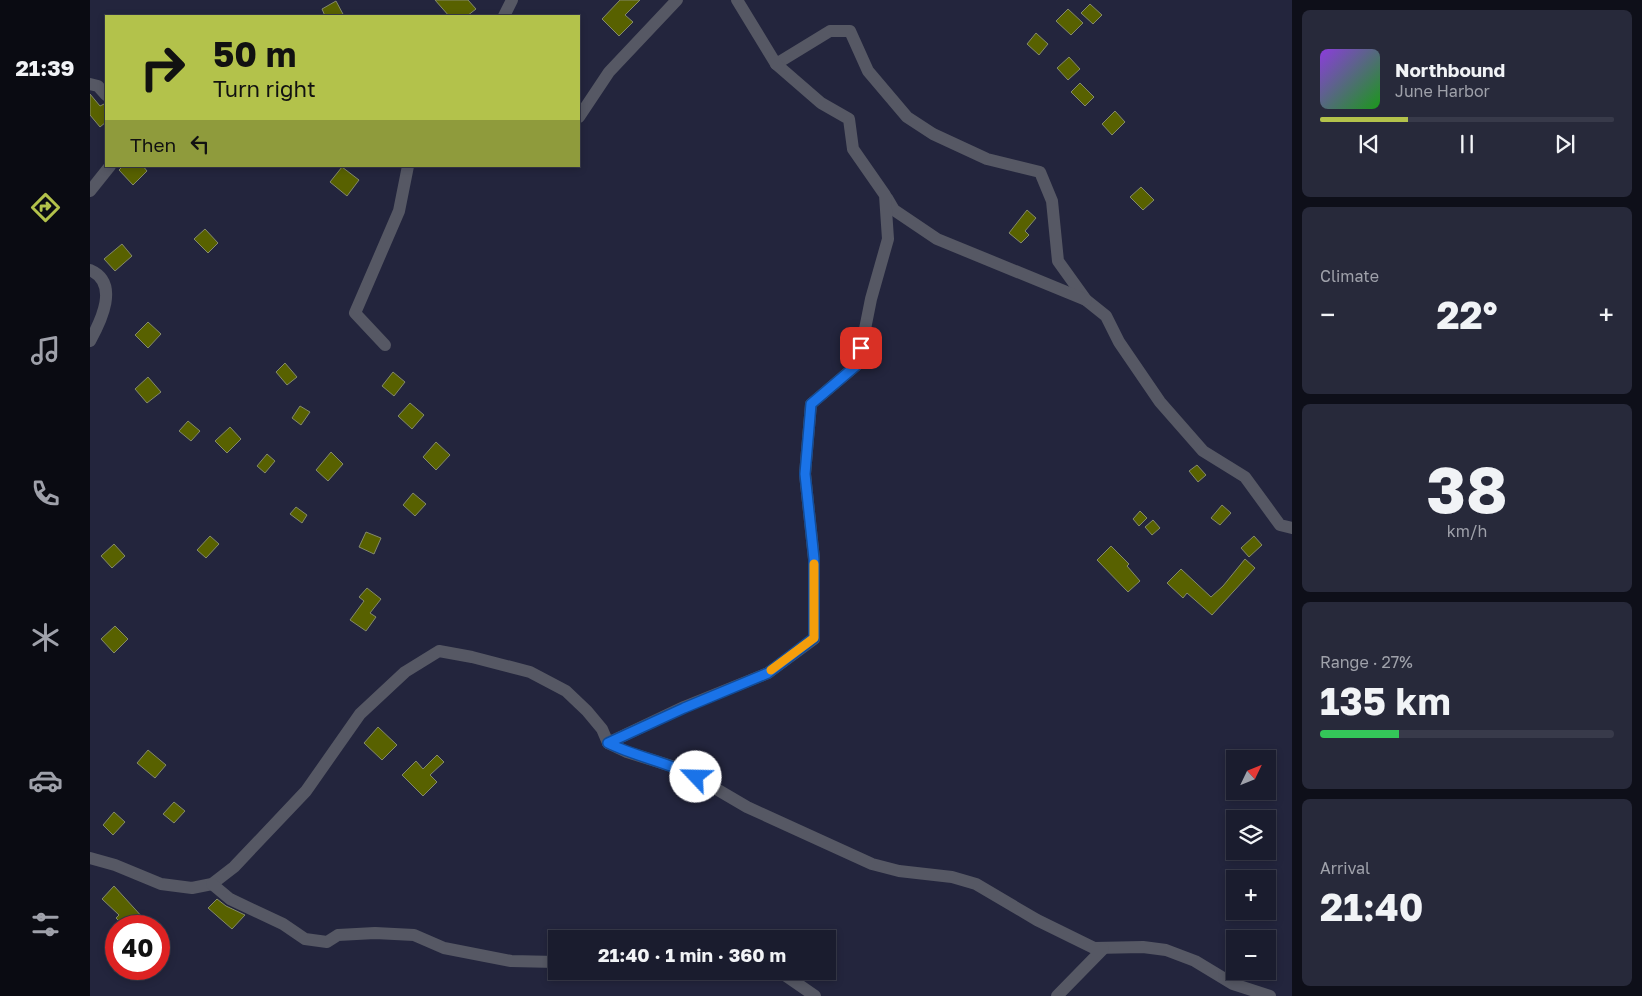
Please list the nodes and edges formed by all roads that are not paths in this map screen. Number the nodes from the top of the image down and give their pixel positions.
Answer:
1 (512, 0) edge
2 (677, 0) edge
3 (737, 0) edge
4 (504, 15) edge
5 (776, 64) junction
6 (90, 84) edge
7 (105, 94) edge
8 (580, 116) edge
9 (109, 167) edge
10 (408, 167) edge
11 (90, 191) edge
12 (885, 195) junction
13 (90, 270) edge
14 (1086, 300) junction
15 (90, 342) edge
16 (385, 345) dead end
17 (1292, 528) edge
18 (608, 743) junction
19 (90, 858) edge
20 (212, 884) junction
21 (1103, 950) junction
22 (548, 962) edge
23 (792, 980) edge
24 (815, 996) edge
25 (1058, 996) edge
26 (1270, 996) edge

1 - 4 street
2 - 8 street
3 - 5 street
5 - 12 street
5 - 14 street
6 - 7 street
9 - 11 street
10 - 16 street
12 - 14 street
12 - 18 street
13 - 15 street
14 - 17 street
18 - 20 street
18 - 21 street
19 - 20 street
20 - 22 street
21 - 25 street
21 - 26 street
23 - 24 street

